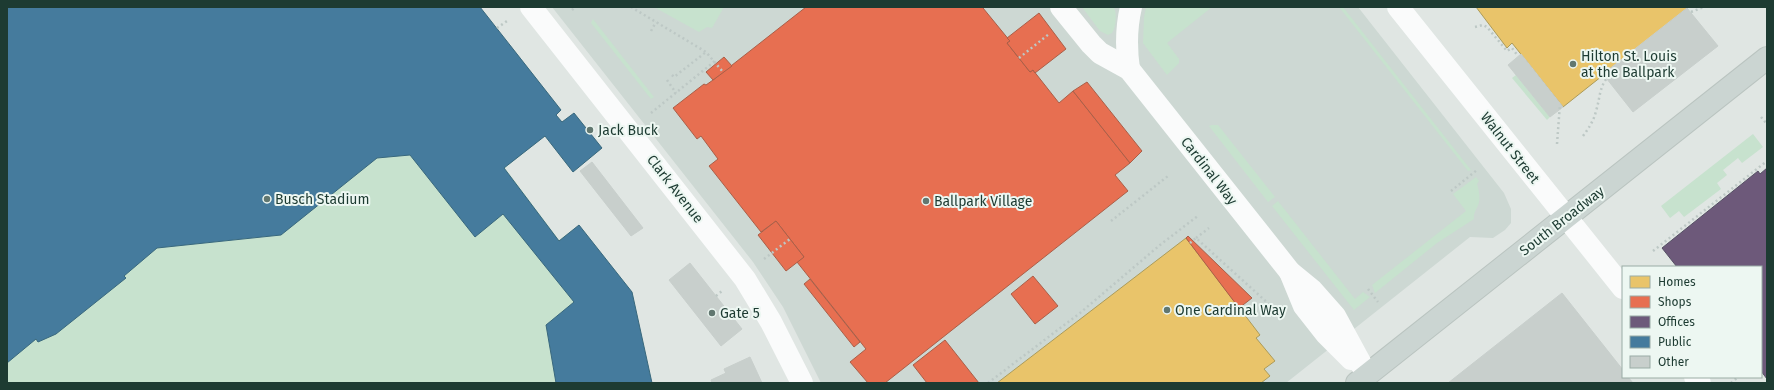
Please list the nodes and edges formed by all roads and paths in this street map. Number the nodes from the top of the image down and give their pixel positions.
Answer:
1 (531, 7) edge
2 (575, 7) edge
3 (631, 7) edge
4 (1061, 7) edge
5 (1131, 7) edge
6 (1398, 7) edge
7 (1704, 7) edge
8 (572, 10) dead end
9 (1691, 12) dead end
10 (507, 21) dead end
11 (656, 22) junction
12 (1475, 27) dead end
13 (497, 28) dead end
14 (651, 31) dead end
15 (1049, 34) dead end
16 (706, 52) junction
17 (1518, 56) dead end
18 (1019, 58) dead end
19 (1767, 58) edge
20 (715, 62) junction
21 (1129, 69) junction
22 (723, 72) dead end
23 (672, 75) dead end
24 (1607, 78) dead end
25 (666, 80) dead end
26 (676, 92) junction
27 (1560, 104) dead end
28 (651, 112) dead end
29 (1761, 118) dead end
30 (1767, 124) edge
31 (1583, 136) dead end
32 (1557, 144) dead end
33 (1767, 161) edge
34 (1477, 170) dead end
35 (1168, 176) dead end
36 (1451, 191) dead end
37 (1199, 215) dead end
38 (1566, 217) junction
39 (1111, 221) dead end
40 (1209, 228) dead end
41 (1196, 238) junction
42 (790, 239) dead end
43 (1190, 243) dead end
44 (1652, 250) dead end
45 (764, 259) dead end
46 (1622, 287) edge
47 (1368, 289) dead end
48 (722, 292) dead end
49 (716, 296) dead end
50 (1378, 302) dead end
51 (1271, 306) dead end
52 (1362, 379) edge
53 (802, 383) edge
54 (988, 383) edge

1 - 53 street, Clark Avenue
2 - 8 path
3 - 11 path
4 - 21 street, Cardinal Way
5 - 21 street, Cardinal Way
6 - 38 street, Walnut Street
7 - 9 path
10 - 13 path
11 - 14 path
11 - 16 path
12 - 17 path
15 - 18 path
16 - 20 path
16 - 23 path
19 - 38 main road, South Broadway
20 - 22 path
20 - 26 path
21 - 52 street, Cardinal Way
24 - 31 path
25 - 26 path
26 - 28 path
27 - 32 path
29 - 30 path
33 - 44 path
34 - 36 path
35 - 39 path
37 - 54 path
38 - 46 street, Walnut Street
38 - 52 main road, South Broadway
40 - 41 path
41 - 43 path
41 - 51 path
42 - 45 path
47 - 50 path
48 - 49 path

